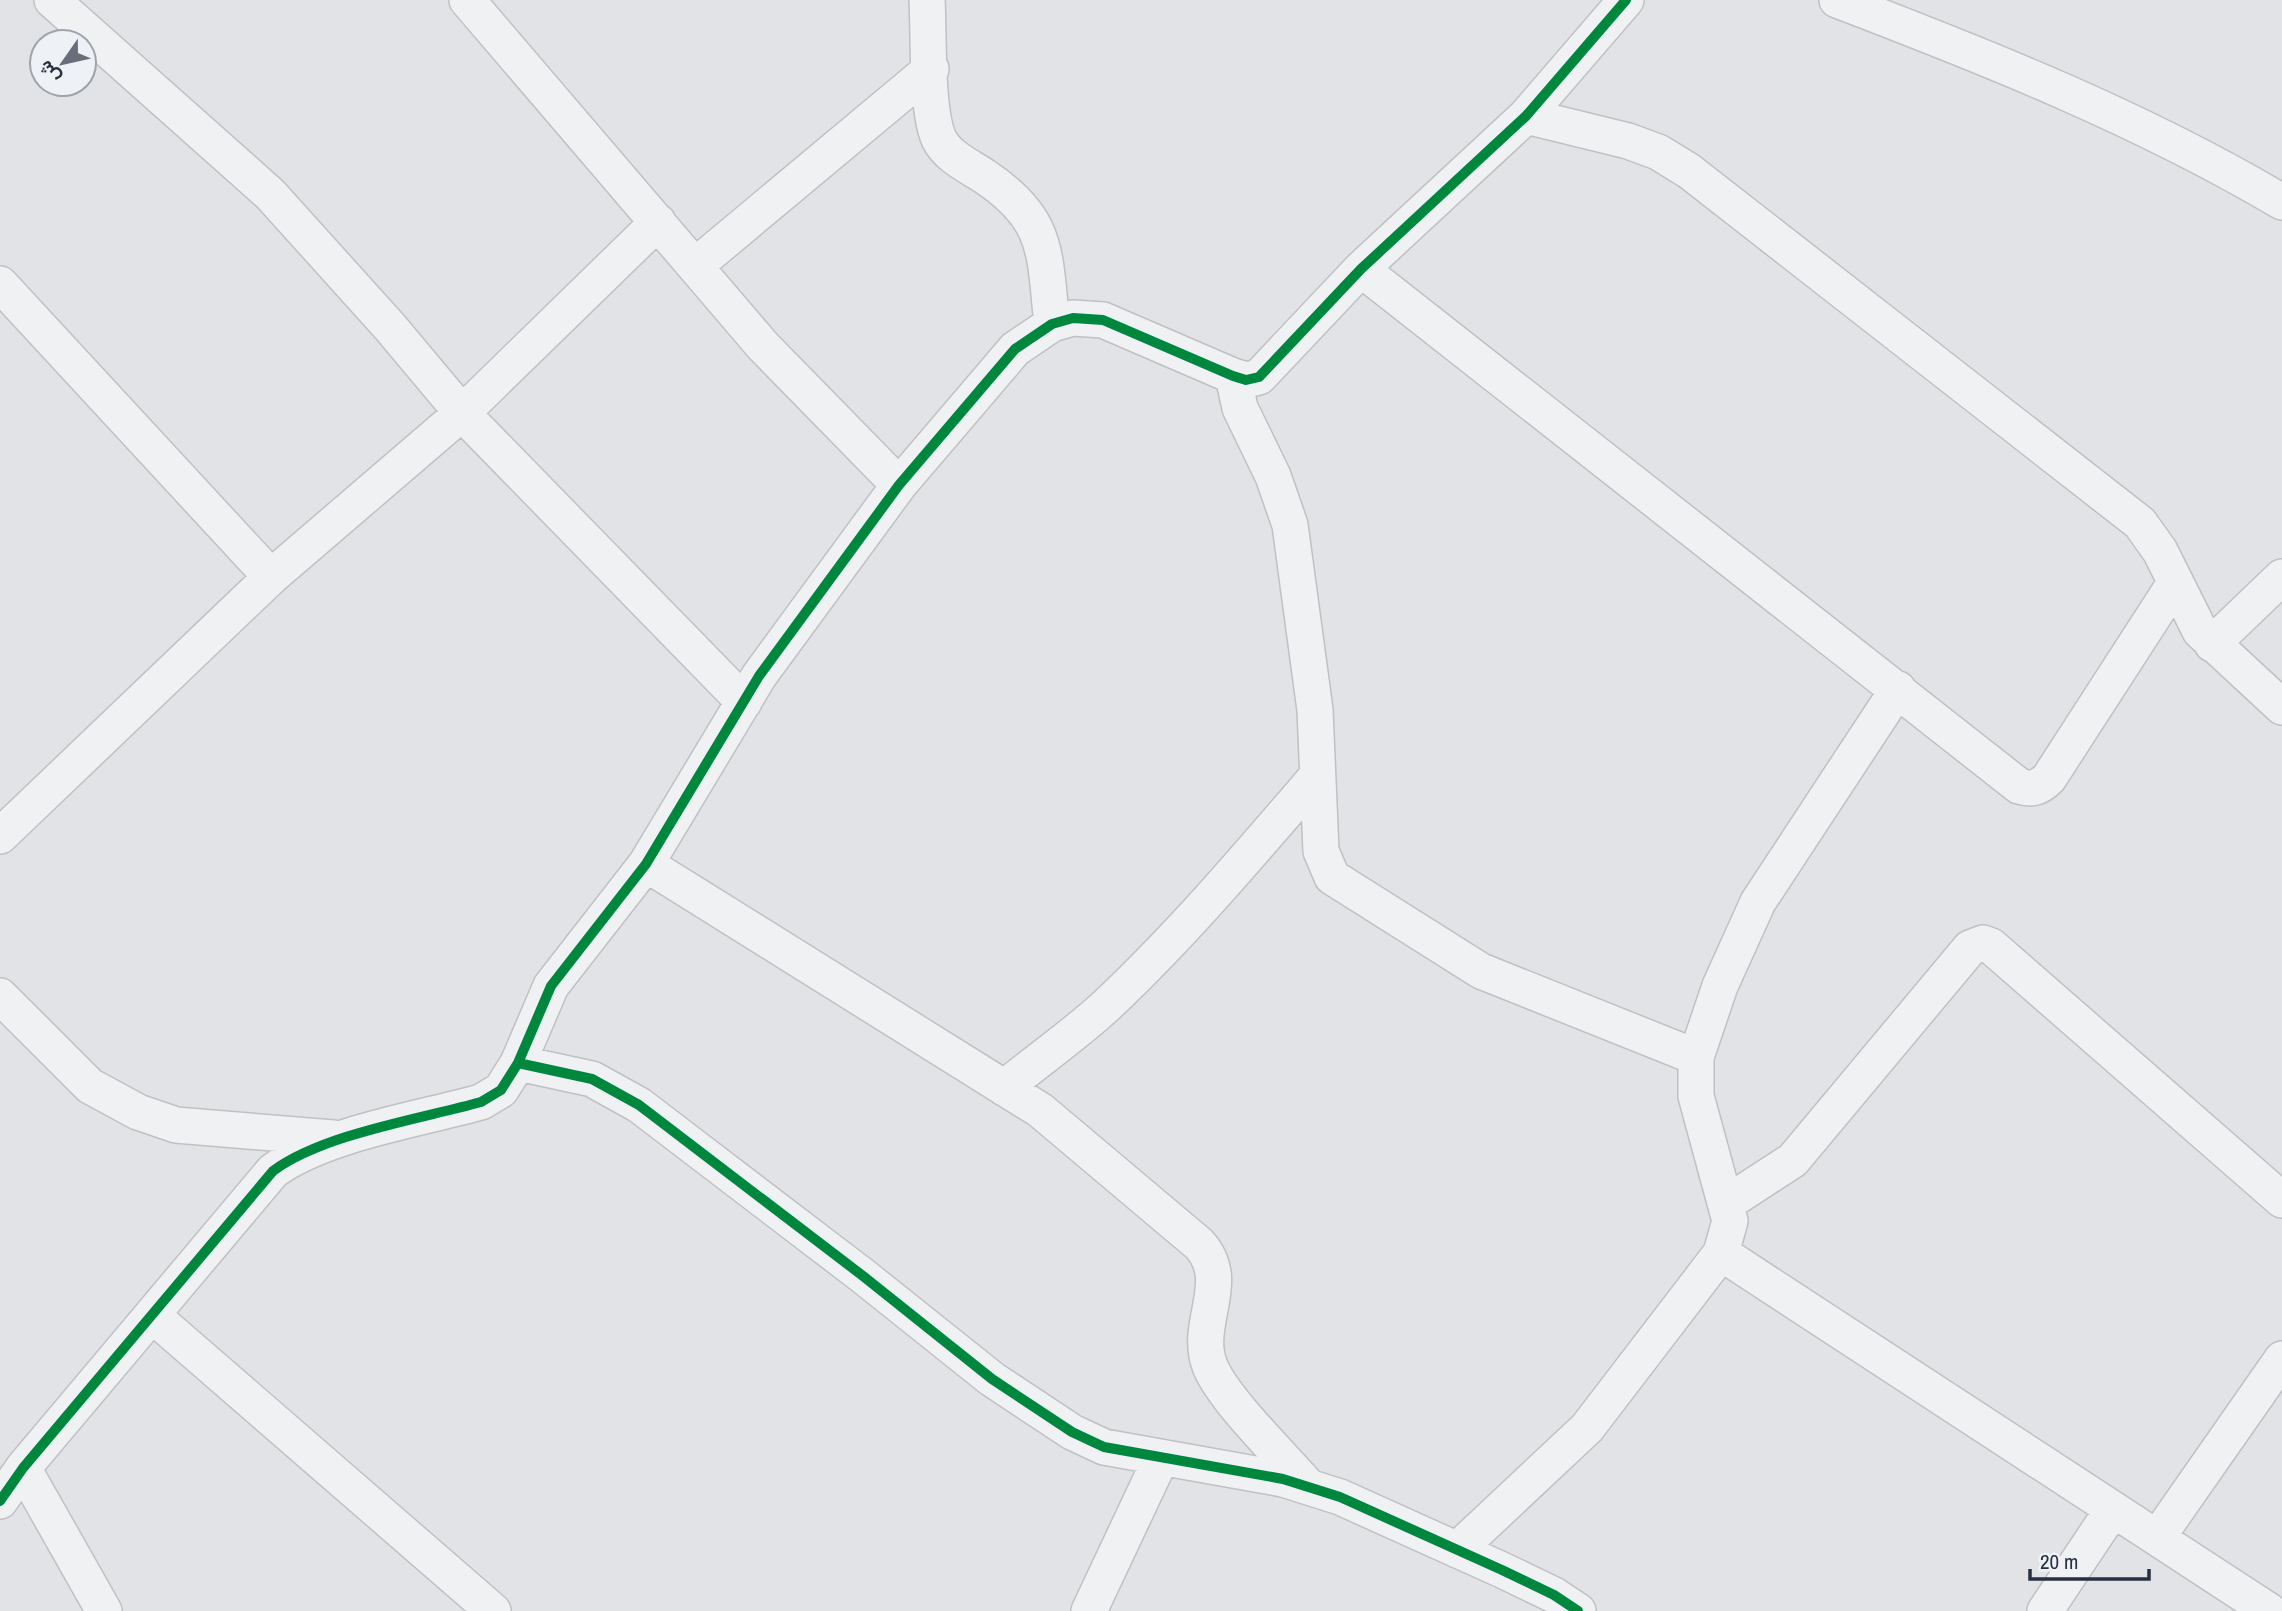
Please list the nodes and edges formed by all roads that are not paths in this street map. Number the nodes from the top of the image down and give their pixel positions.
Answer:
1 (52, 0) edge
2 (467, 0) edge
3 (927, 0) edge
4 (1626, 0) edge
5 (1837, 0) edge
6 (931, 69) junction
7 (1526, 116) junction
8 (2282, 202) edge
9 (658, 222) junction
10 (695, 266) junction
11 (1361, 269) junction
12 (0, 284) edge
13 (1052, 324) junction
14 (1233, 376) junction
15 (462, 413) junction
16 (899, 485) junction
17 (2282, 577) edge
18 (271, 578) junction
19 (2175, 583) junction
20 (2212, 644) junction
21 (1898, 689) junction
22 (744, 702) junction
23 (2282, 707) edge
24 (1317, 776) junction
25 (5, 821) edge
26 (646, 864) junction
27 (0, 996) edge
28 (1696, 1057) junction
29 (518, 1063) junction
30 (1004, 1088) junction
31 (344, 1139) junction
32 (2282, 1200) edge
33 (1727, 1203) junction
34 (1721, 1252) junction
35 (152, 1315) junction
36 (2281, 1365) edge
37 (1161, 1458) junction
38 (23, 1468) junction
39 (1308, 1486) junction
40 (0, 1501) edge
41 (2113, 1509) junction
42 (2157, 1538) junction
43 (1457, 1550) junction
44 (1558, 1606) edge
45 (104, 1611) edge
46 (493, 1611) edge
47 (1090, 1611) edge
48 (2045, 1611) edge
49 (2269, 1611) edge

1 - 15 street
2 - 9 street
3 - 6 street
4 - 7 street
5 - 8 street
6 - 10 street
6 - 13 street
7 - 11 street
7 - 19 street
9 - 10 street
9 - 15 street
10 - 16 street
11 - 14 street
11 - 21 street
12 - 18 street
13 - 14 street
13 - 16 street
14 - 24 street
15 - 18 street
15 - 22 street
16 - 22 street
17 - 20 street
18 - 25 street
19 - 20 street
19 - 21 street
20 - 23 street
21 - 28 street
22 - 26 street
24 - 28 street
24 - 30 street
26 - 29 street
26 - 30 street
27 - 31 street
28 - 33 street
29 - 31 street
29 - 37 street
30 - 39 street
31 - 35 street
32 - 33 street
33 - 34 street
34 - 41 street
34 - 43 street
35 - 38 street
35 - 46 street
36 - 42 street
37 - 39 street
37 - 47 street
38 - 40 street
38 - 45 street
39 - 43 street
41 - 42 street
41 - 48 street
42 - 49 street
43 - 44 street

